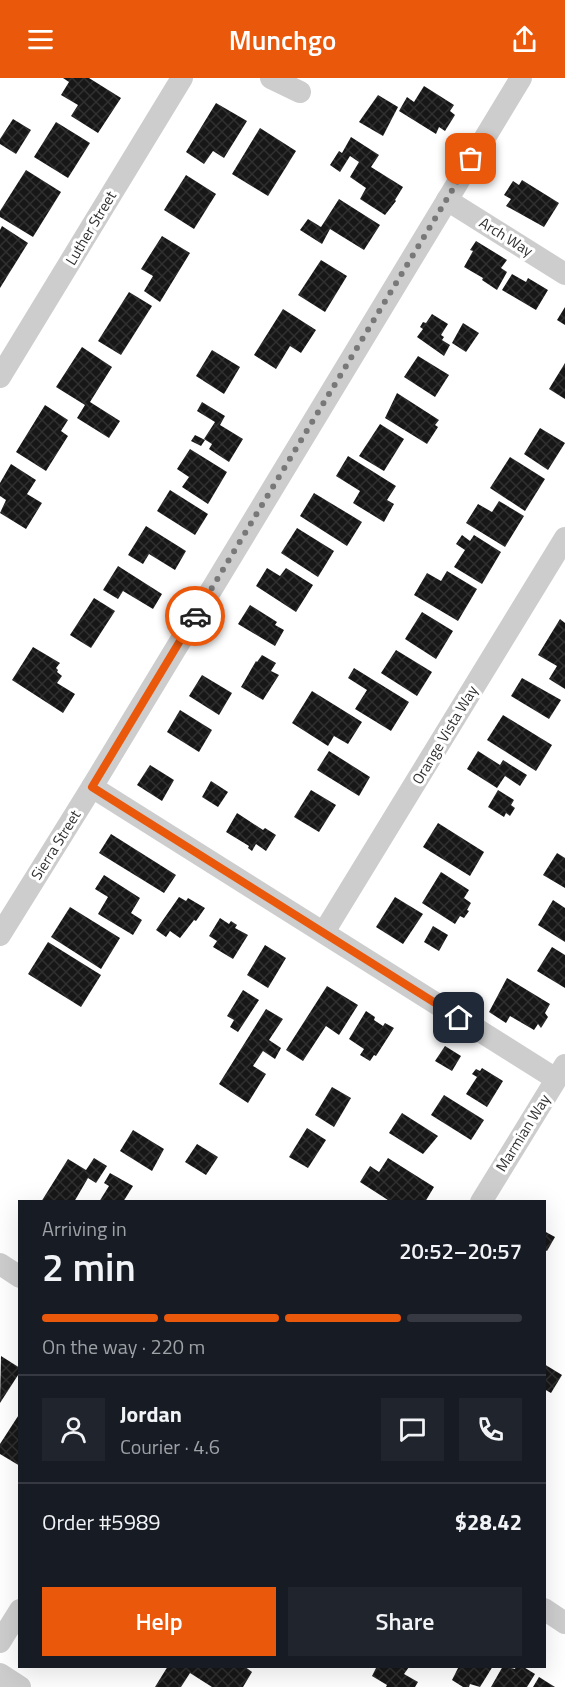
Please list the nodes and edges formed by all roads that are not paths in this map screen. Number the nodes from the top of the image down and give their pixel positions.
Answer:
1 (182, 78) edge
2 (271, 78) edge
3 (521, 78) edge
4 (300, 92) dead end
5 (447, 200) junction
6 (565, 274) edge
7 (0, 377) edge
8 (565, 538) edge
9 (92, 787) junction
10 (324, 932) junction
11 (0, 934) edge
12 (561, 1072) edge
13 (482, 1200) edge
14 (0, 1264) edge
15 (18, 1276) edge
16 (546, 1610) edge
17 (18, 1613) edge
18 (565, 1623) edge
19 (0, 1642) edge
20 (0, 1674) edge
21 (20, 1687) edge

1 - 7 street, Luther Street
2 - 4 street
3 - 5 street, Sierra Street
5 - 6 street, Arch Way
5 - 9 street, Sierra Street
8 - 10 street, Orange Vista Way
9 - 10 street
9 - 11 street, Sierra Street
10 - 12 street
12 - 13 street, Marmian Way
14 - 15 street
16 - 18 street
17 - 19 street
20 - 21 street

